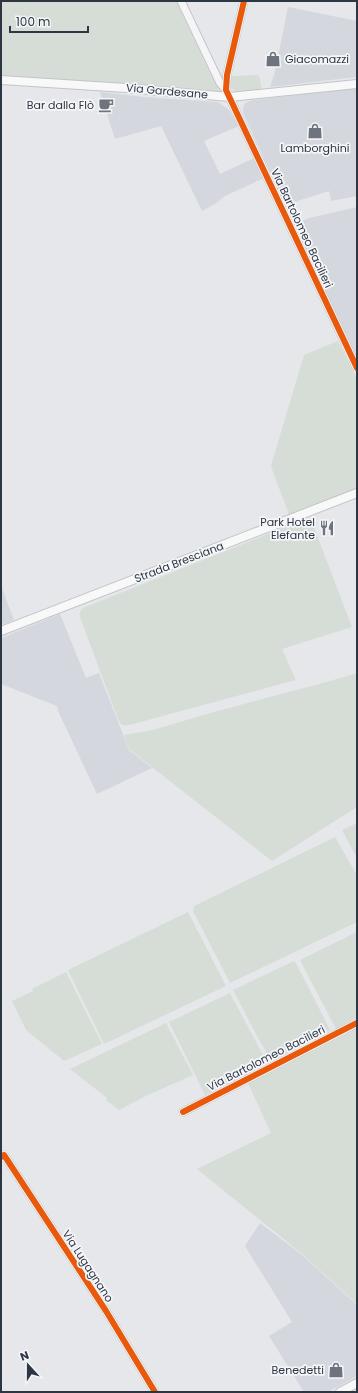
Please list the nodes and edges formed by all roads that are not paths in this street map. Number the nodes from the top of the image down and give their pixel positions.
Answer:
1 (181, 1) edge
2 (244, 1) edge
3 (1, 80) edge
4 (357, 84) edge
5 (228, 93) junction
6 (357, 368) edge
7 (357, 493) edge
8 (1, 631) edge
9 (357, 1022) edge
10 (183, 1112) dead end
11 (1, 1157) edge
12 (357, 1383) edge
13 (155, 1392) edge
14 (340, 1392) edge

1 - 5 street, Via Bartolomeo Bacilieri
2 - 5 street
3 - 5 main road, Via Gardesane
4 - 5 main road, Via Gardesane
5 - 6 street, Via Bartolomeo Bacilieri
7 - 8 main road, Strada Bresciana
9 - 10 street, Via Bartolomeo Bacilieri
11 - 13 street, Via Lugagnano
12 - 14 main road

